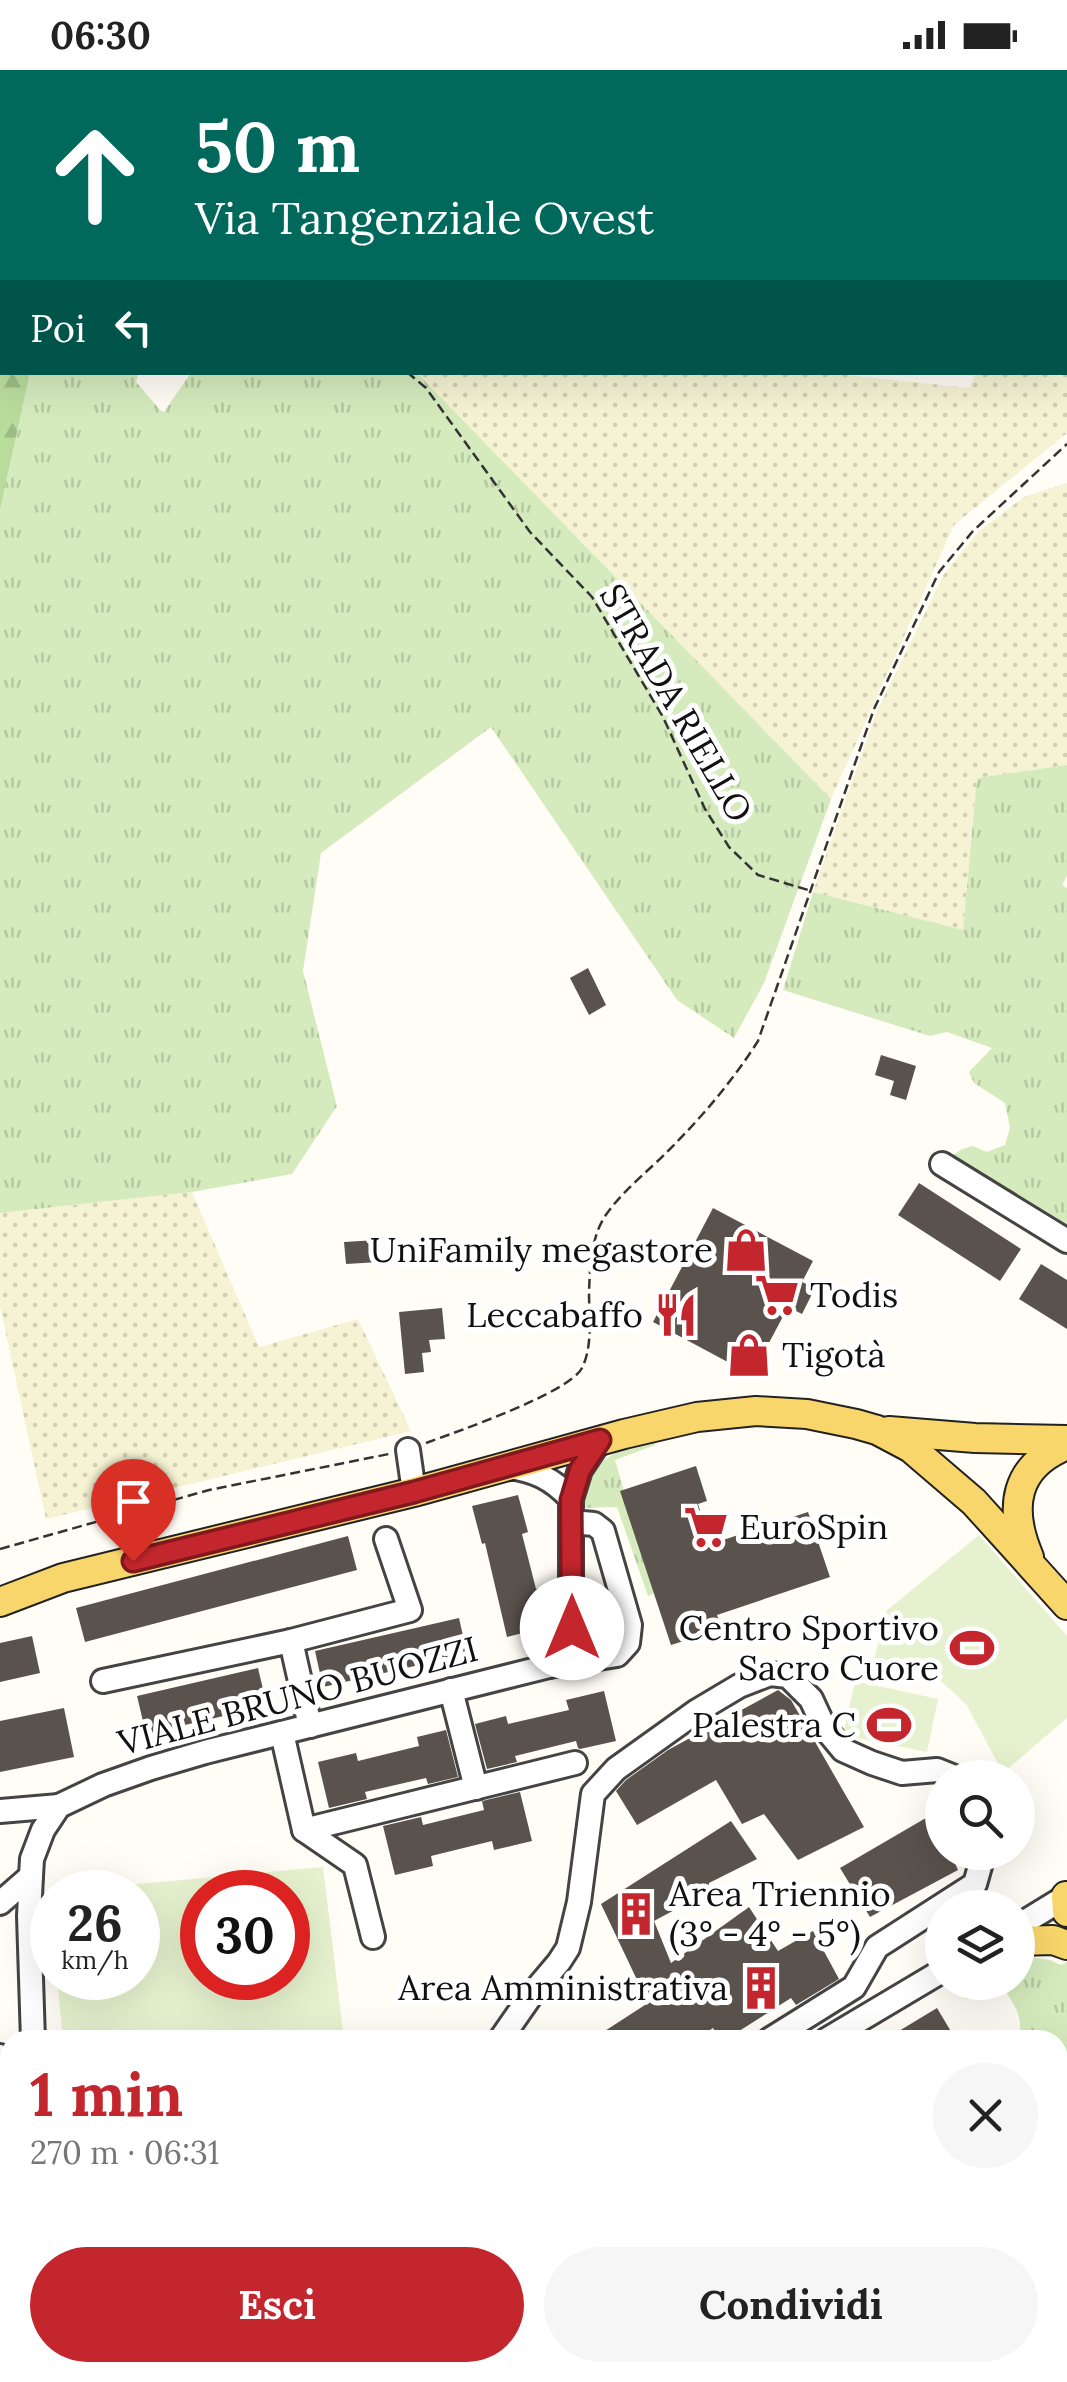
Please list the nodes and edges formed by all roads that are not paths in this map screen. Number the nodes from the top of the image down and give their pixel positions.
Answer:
1 (942, 1164) dead end
2 (1067, 1241) edge
3 (877, 1430) junction
4 (600, 1440) junction
5 (1067, 1442) edge
6 (408, 1450) road end
7 (506, 1466) junction
8 (414, 1492) junction
9 (571, 1511) junction
10 (386, 1539) dead end
11 (1031, 1563) junction
12 (0, 1602) edge
13 (1067, 1605) edge
14 (291, 1641) junction
15 (549, 1666) junction
16 (104, 1681) dead end
17 (451, 1690) junction
18 (310, 1726) junction
19 (282, 1732) junction
20 (575, 1763) dead end
21 (925, 1771) edge
22 (476, 1788) junction
23 (60, 1806) junction
24 (0, 1811) edge
25 (304, 1830) junction
26 (31, 1870) edge
27 (980, 1870) edge
28 (30, 1876) edge
29 (1067, 1896) edge
30 (0, 1903) edge
31 (1067, 1912) edge
32 (1035, 1916) edge
33 (373, 1937) dead end
34 (1035, 1941) edge
35 (1067, 1945) edge
36 (925, 1982) edge
37 (32, 2000) edge
38 (33, 2030) edge
39 (507, 2030) edge
40 (785, 2030) edge
41 (849, 2030) edge

1 - 2 street
3 - 4 main road
3 - 5 main road
3 - 11 main road
4 - 7 main road
4 - 9 street
5 - 11 main road
6 - 8 street
7 - 8 main road
7 - 9 street
8 - 12 main road
9 - 15 street
9 - 15 street, VIALE BRUNO BUOZZI
10 - 14 street
11 - 13 main road
14 - 16 street
14 - 18 street
15 - 17 street, VIALE BRUNO BUOZZI
17 - 18 street, VIALE BRUNO BUOZZI
17 - 22 street
18 - 19 street, VIALE BRUNO BUOZZI
19 - 23 street, VIALE BRUNO BUOZZI
19 - 25 street
20 - 22 street
21 - 39 street
22 - 25 street
23 - 24 street, VIALE BRUNO BUOZZI
23 - 26 street
25 - 33 street
27 - 40 street
28 - 30 street
29 - 31 main road
29 - 32 street
34 - 35 main road
36 - 41 street
37 - 38 street

